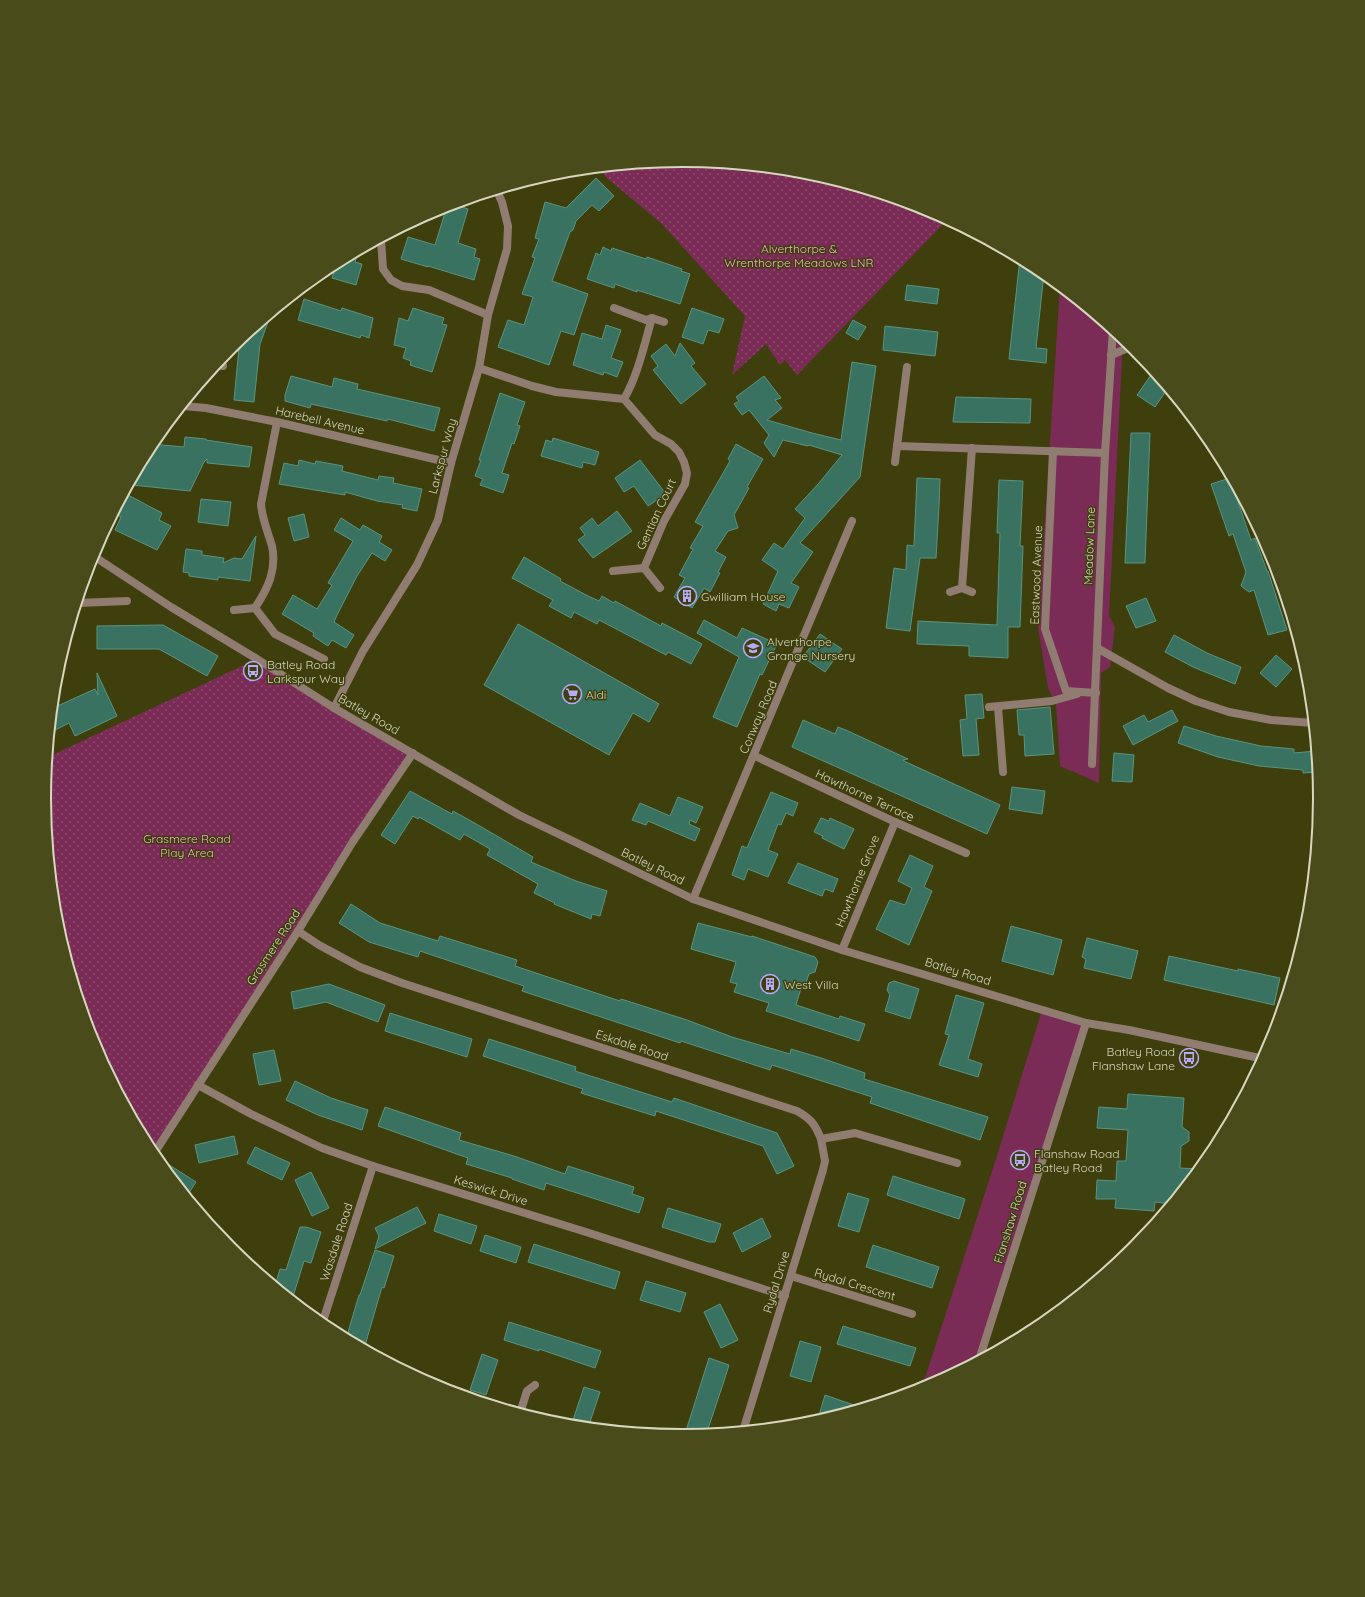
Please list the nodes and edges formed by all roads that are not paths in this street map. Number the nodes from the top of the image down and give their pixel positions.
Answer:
1 (499, 195) edge
2 (381, 244) edge
3 (614, 308) dead end
4 (488, 315) junction
5 (652, 318) junction
6 (664, 322) dead end
7 (1112, 336) edge
8 (1126, 349) edge
9 (1111, 355) junction
10 (907, 367) dead end
11 (479, 368) junction
12 (624, 399) junction
13 (187, 406) edge
14 (277, 422) junction
15 (897, 446) junction
16 (972, 448) junction
17 (1053, 451) junction
18 (1105, 453) junction
19 (895, 462) dead end
20 (451, 463) junction
21 (852, 521) dead end
22 (98, 559) edge
23 (644, 568) junction
24 (613, 571) dead end
25 (660, 588) dead end
26 (962, 588) junction
27 (950, 592) dead end
28 (972, 592) dead end
29 (127, 601) dead end
30 (83, 603) edge
31 (255, 608) junction
32 (234, 610) dead end
33 (1097, 648) junction
34 (324, 659) dead end
35 (1084, 692) junction
36 (1096, 693) junction
37 (998, 707) junction
38 (334, 708) junction
39 (989, 708) dead end
40 (1310, 723) edge
41 (413, 753) junction
42 (754, 756) junction
43 (1092, 764) dead end
44 (1003, 772) dead end
45 (894, 822) junction
46 (966, 853) dead end
47 (693, 899) junction
48 (298, 931) junction
49 (842, 950) junction
50 (1086, 1023) junction
51 (1258, 1058) edge
52 (198, 1085) junction
53 (822, 1139) junction
54 (157, 1149) edge
55 (956, 1163) dead end
56 (373, 1166) junction
57 (791, 1276) junction
58 (784, 1296) junction
59 (912, 1314) dead end
60 (324, 1318) edge
61 (982, 1354) edge
62 (535, 1385) dead end
63 (522, 1409) edge
64 (746, 1427) edge

1 - 4 street, Larkspur Way
2 - 4 street
3 - 5 street
4 - 11 street, Larkspur Way
5 - 6 street
5 - 12 street
7 - 9 street, Meadow Lane
8 - 9 street
9 - 18 street, Meadow Lane
10 - 15 street
11 - 12 street
11 - 20 street, Larkspur Way
12 - 23 street, Gentian Court
13 - 14 street, Harebell Avenue
14 - 20 street, Harebell Avenue
14 - 31 street
15 - 16 street
15 - 19 street
16 - 17 street
16 - 26 street
17 - 18 street
17 - 35 street, Eastwood Avenue
18 - 33 street, Meadow Lane
20 - 38 street, Larkspur Way
21 - 42 street, Conway Road
22 - 38 street, Batley Road
23 - 24 street, Gentian Court
23 - 25 street, Gentian Court
26 - 27 street
26 - 28 street
29 - 30 street
31 - 32 street
31 - 34 street
33 - 36 street, Meadow Lane
33 - 40 street
35 - 36 street, Eastwood Avenue
35 - 37 street
36 - 43 street, Meadow Lane
37 - 39 street
37 - 44 street
38 - 41 street, Batley Road
41 - 47 street, Batley Road
41 - 48 street, Grasmere Road
42 - 45 street, Hawthorne Terrace
42 - 47 street, Conway Road
45 - 46 street, Hawthorne Terrace
45 - 49 street, Hawthorne Grove
47 - 49 street, Batley Road
48 - 52 street, Grasmere Road
48 - 53 street, Eskdale Road
49 - 50 street, Batley Road
50 - 51 street, Batley Road
50 - 61 street, Flanshaw Road
52 - 54 street, Grasmere Road
52 - 56 street, Keswick Drive
53 - 55 street
53 - 57 street, Rydal Drive
56 - 58 street, Keswick Drive
56 - 60 street, Wasdale Road
57 - 58 street, Rydal Drive
57 - 59 street, Rydal Crescent
58 - 64 street, Rydal Drive
62 - 63 street

